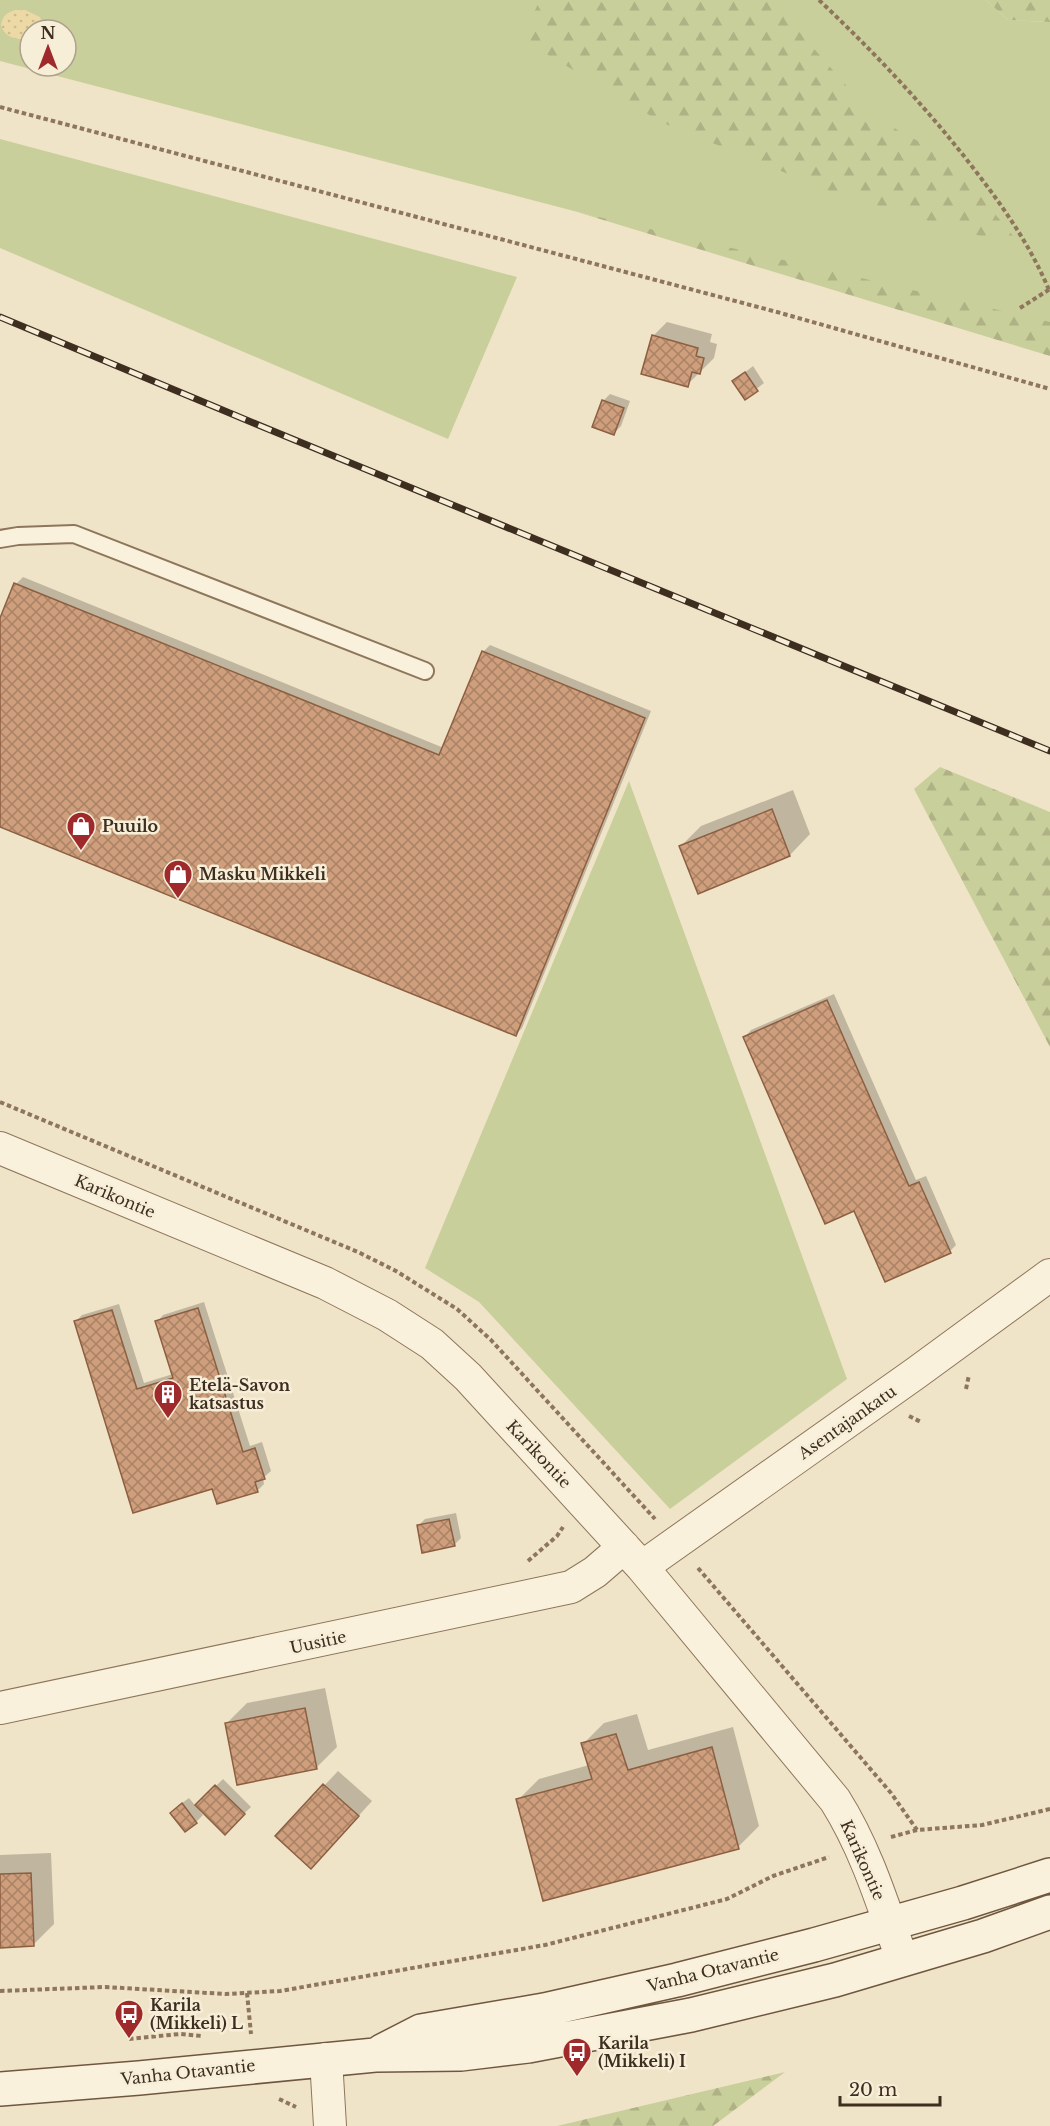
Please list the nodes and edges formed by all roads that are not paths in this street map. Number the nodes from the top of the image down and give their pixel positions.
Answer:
1 (0, 539) edge
2 (425, 671) dead end
3 (0, 1148) edge
4 (1050, 1275) edge
5 (633, 1557) junction
6 (0, 1708) edge
7 (1050, 1875) edge
8 (1050, 1912) edge
9 (890, 1923) junction
10 (902, 1959) junction
11 (375, 2055) junction
12 (326, 2059) junction
13 (0, 2088) edge
14 (330, 2126) edge

1 - 2 lane
3 - 5 street, Karikontie
4 - 5 street, Asentajankatu
5 - 6 street, Uusitie
5 - 9 street, Karikontie
7 - 9 main road, Vanha Otavantie
8 - 10 main road, Vanha Otavantie
9 - 10 street, Karikontie
9 - 11 main road, Vanha Otavantie
10 - 11 main road, Vanha Otavantie
11 - 12 main road, Vanha Otavantie
12 - 13 main road, Vanha Otavantie
12 - 14 street

